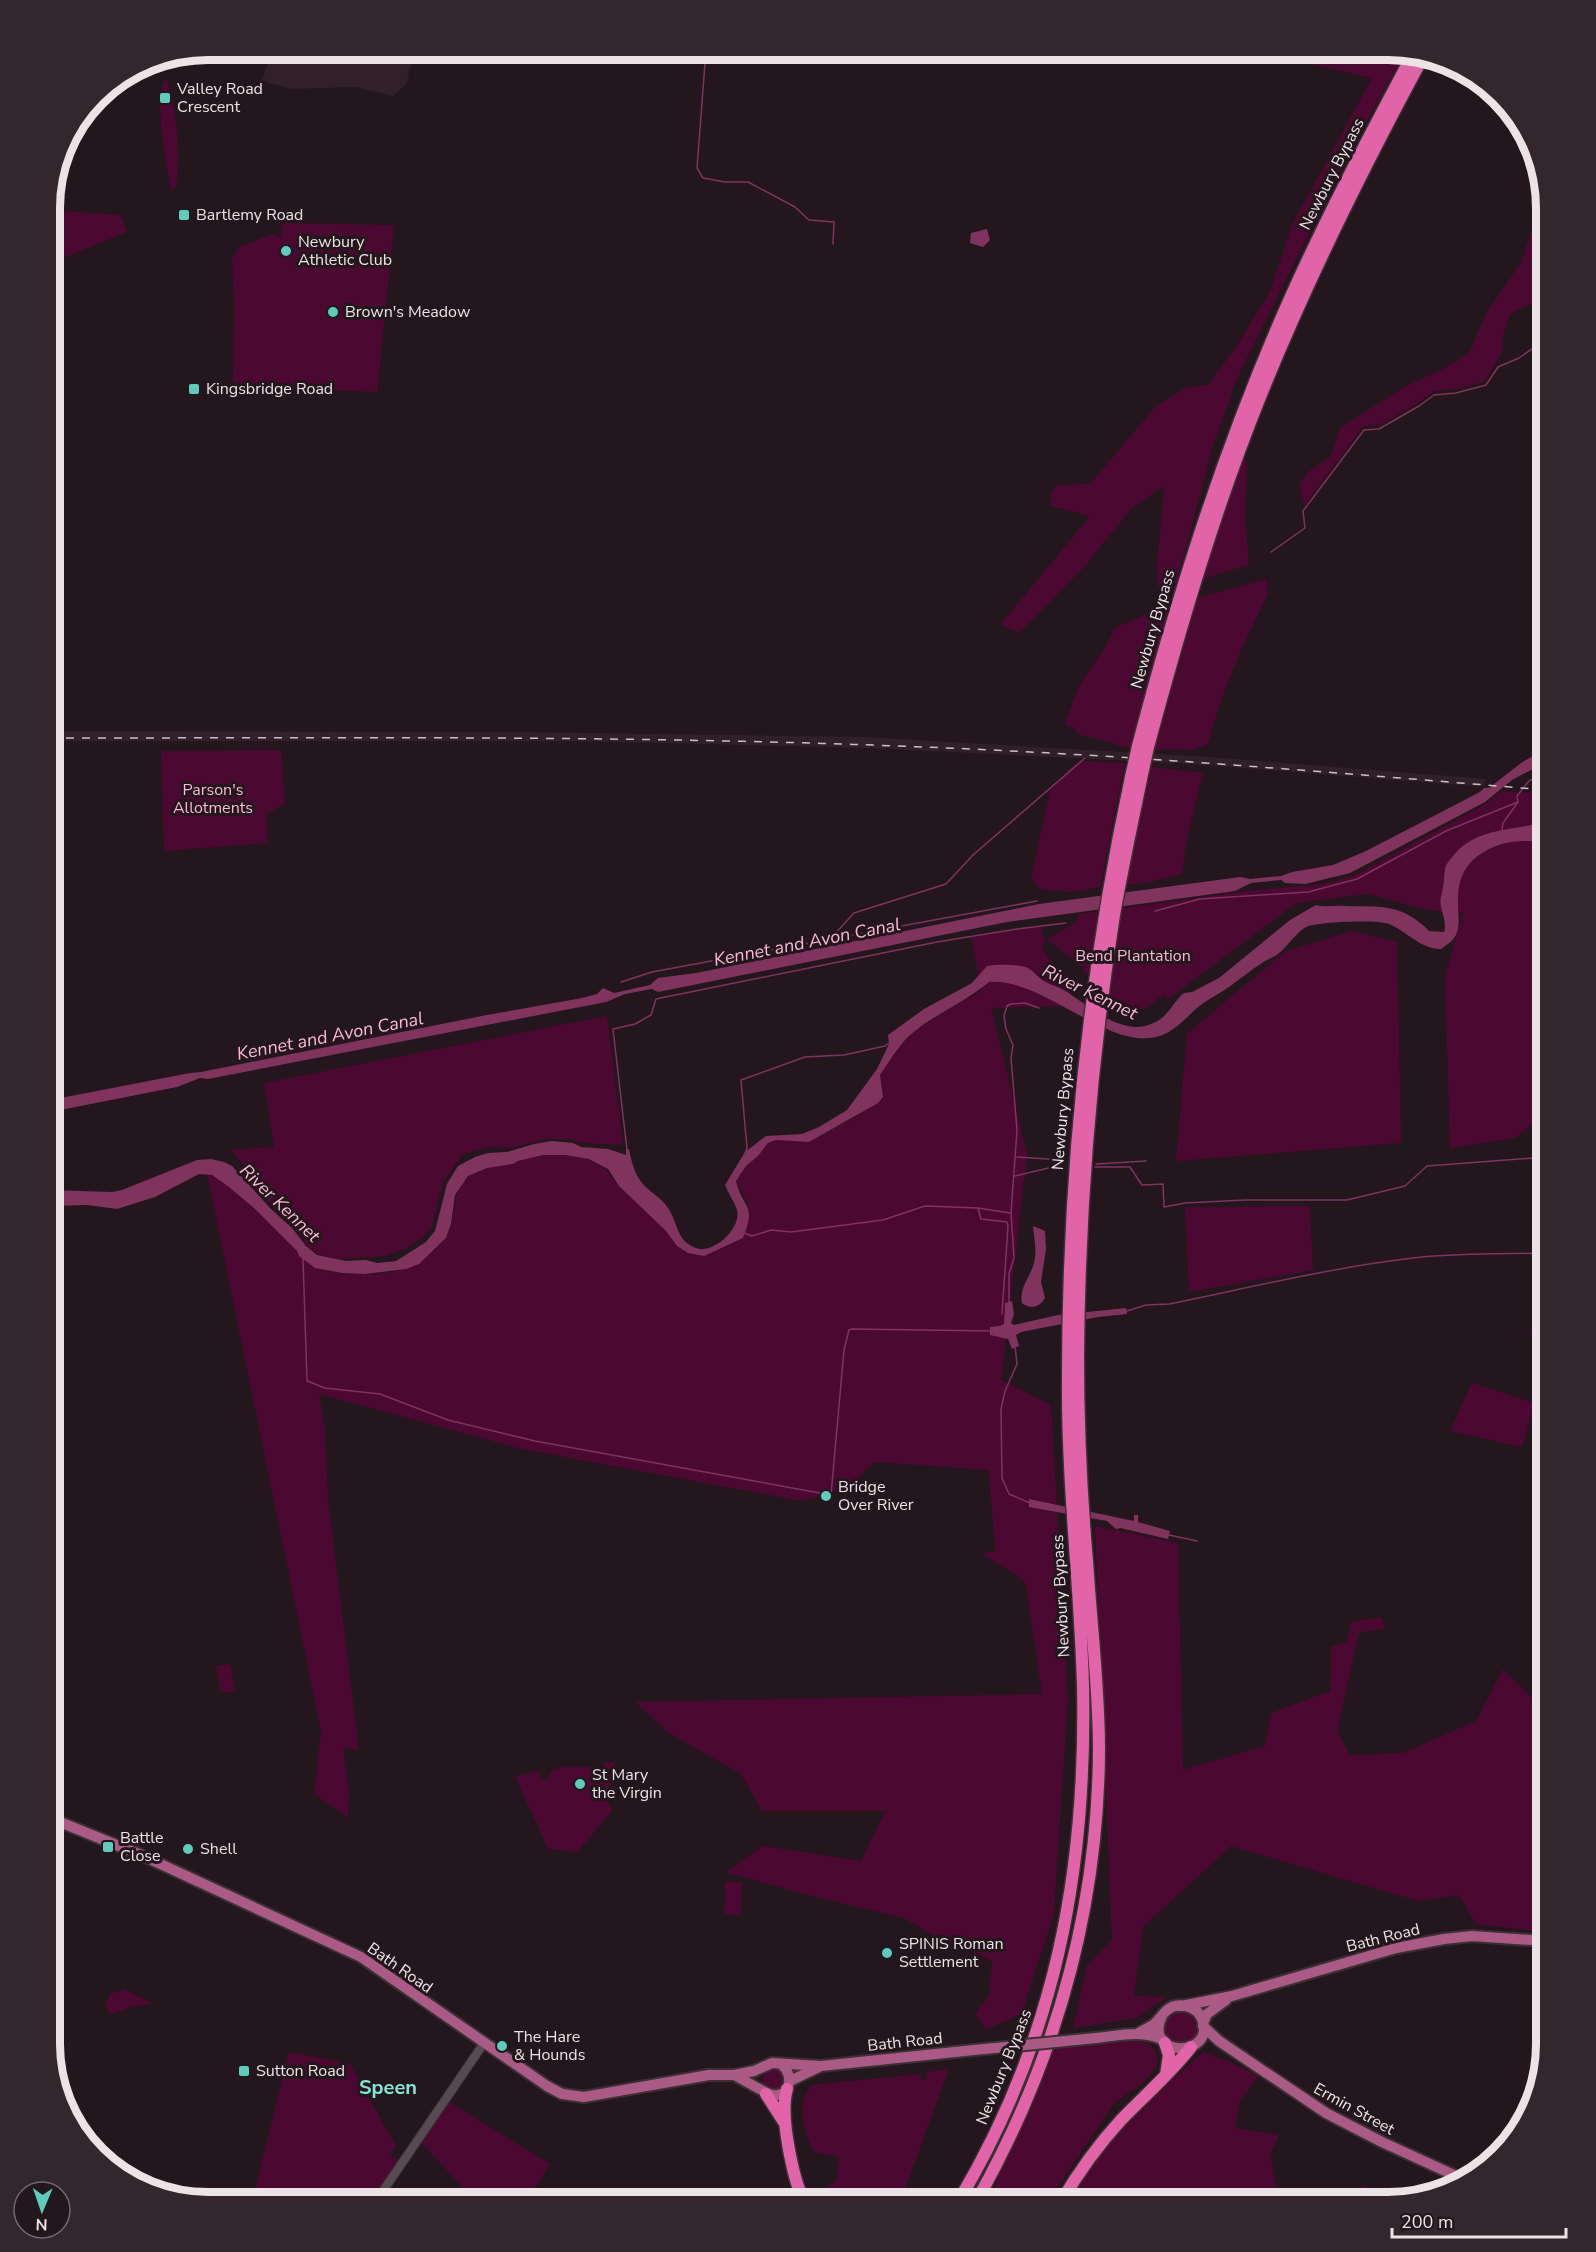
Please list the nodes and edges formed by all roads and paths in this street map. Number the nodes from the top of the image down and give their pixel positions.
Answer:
1 (1409, 62) edge
2 (1420, 64) edge
3 (1191, 576) junction
4 (1143, 747) junction
5 (1079, 1526) junction
6 (60, 1822) edge
7 (1536, 1940) edge
8 (1232, 1996) junction
9 (1181, 2006) junction
10 (1162, 2016) junction
11 (1203, 2025) junction
12 (1137, 2034) junction
13 (1164, 2042) junction
14 (484, 2043) junction
15 (1192, 2047) junction
16 (1233, 2051) junction
17 (782, 2065) junction
18 (821, 2066) junction
19 (764, 2067) junction
20 (734, 2075) junction
21 (1166, 2075) junction
22 (788, 2085) junction
23 (765, 2092) junction
24 (785, 2123) junction
25 (996, 2167) junction
26 (1455, 2176) edge
27 (1072, 2183) junction
28 (383, 2192) edge
29 (800, 2192) edge
30 (964, 2192) edge
31 (982, 2192) edge
32 (985, 2192) edge
33 (1063, 2192) edge
34 (1067, 2192) edge

1 - 3 highway, Newbury Bypass
2 - 3 highway, Newbury Bypass
3 - 4 highway, Newbury Bypass
3 - 4 highway, Newbury Bypass
4 - 5 highway, Newbury Bypass, bridge
5 - 25 highway, Newbury Bypass
5 - 30 highway, Newbury Bypass
6 - 14 main road, Bath Road
7 - 8 main road, Bath Road
8 - 9 main road, Bath Road
8 - 11 main road, Bath Road
9 - 10 main road
9 - 11 main road
10 - 12 main road, Bath Road
10 - 13 main road
11 - 15 main road
11 - 16 main road, Ermin Street
12 - 13 main road, Bath Road
12 - 18 main road, Bath Road, bridge
13 - 15 main road
13 - 21 highway
14 - 20 main road, Bath Road
14 - 28 street
15 - 16 main road, Ermin Street
15 - 21 highway
16 - 26 main road, Ermin Street
17 - 18 main road, Bath Road
17 - 19 main road
17 - 22 main road
18 - 22 main road, Bath Road
19 - 20 main road, Bath Road
19 - 23 main road
20 - 23 main road
21 - 27 highway
22 - 23 main road
22 - 24 highway
23 - 24 highway
24 - 29 highway
25 - 31 highway, Newbury Bypass
25 - 32 highway
27 - 33 highway
27 - 34 highway

